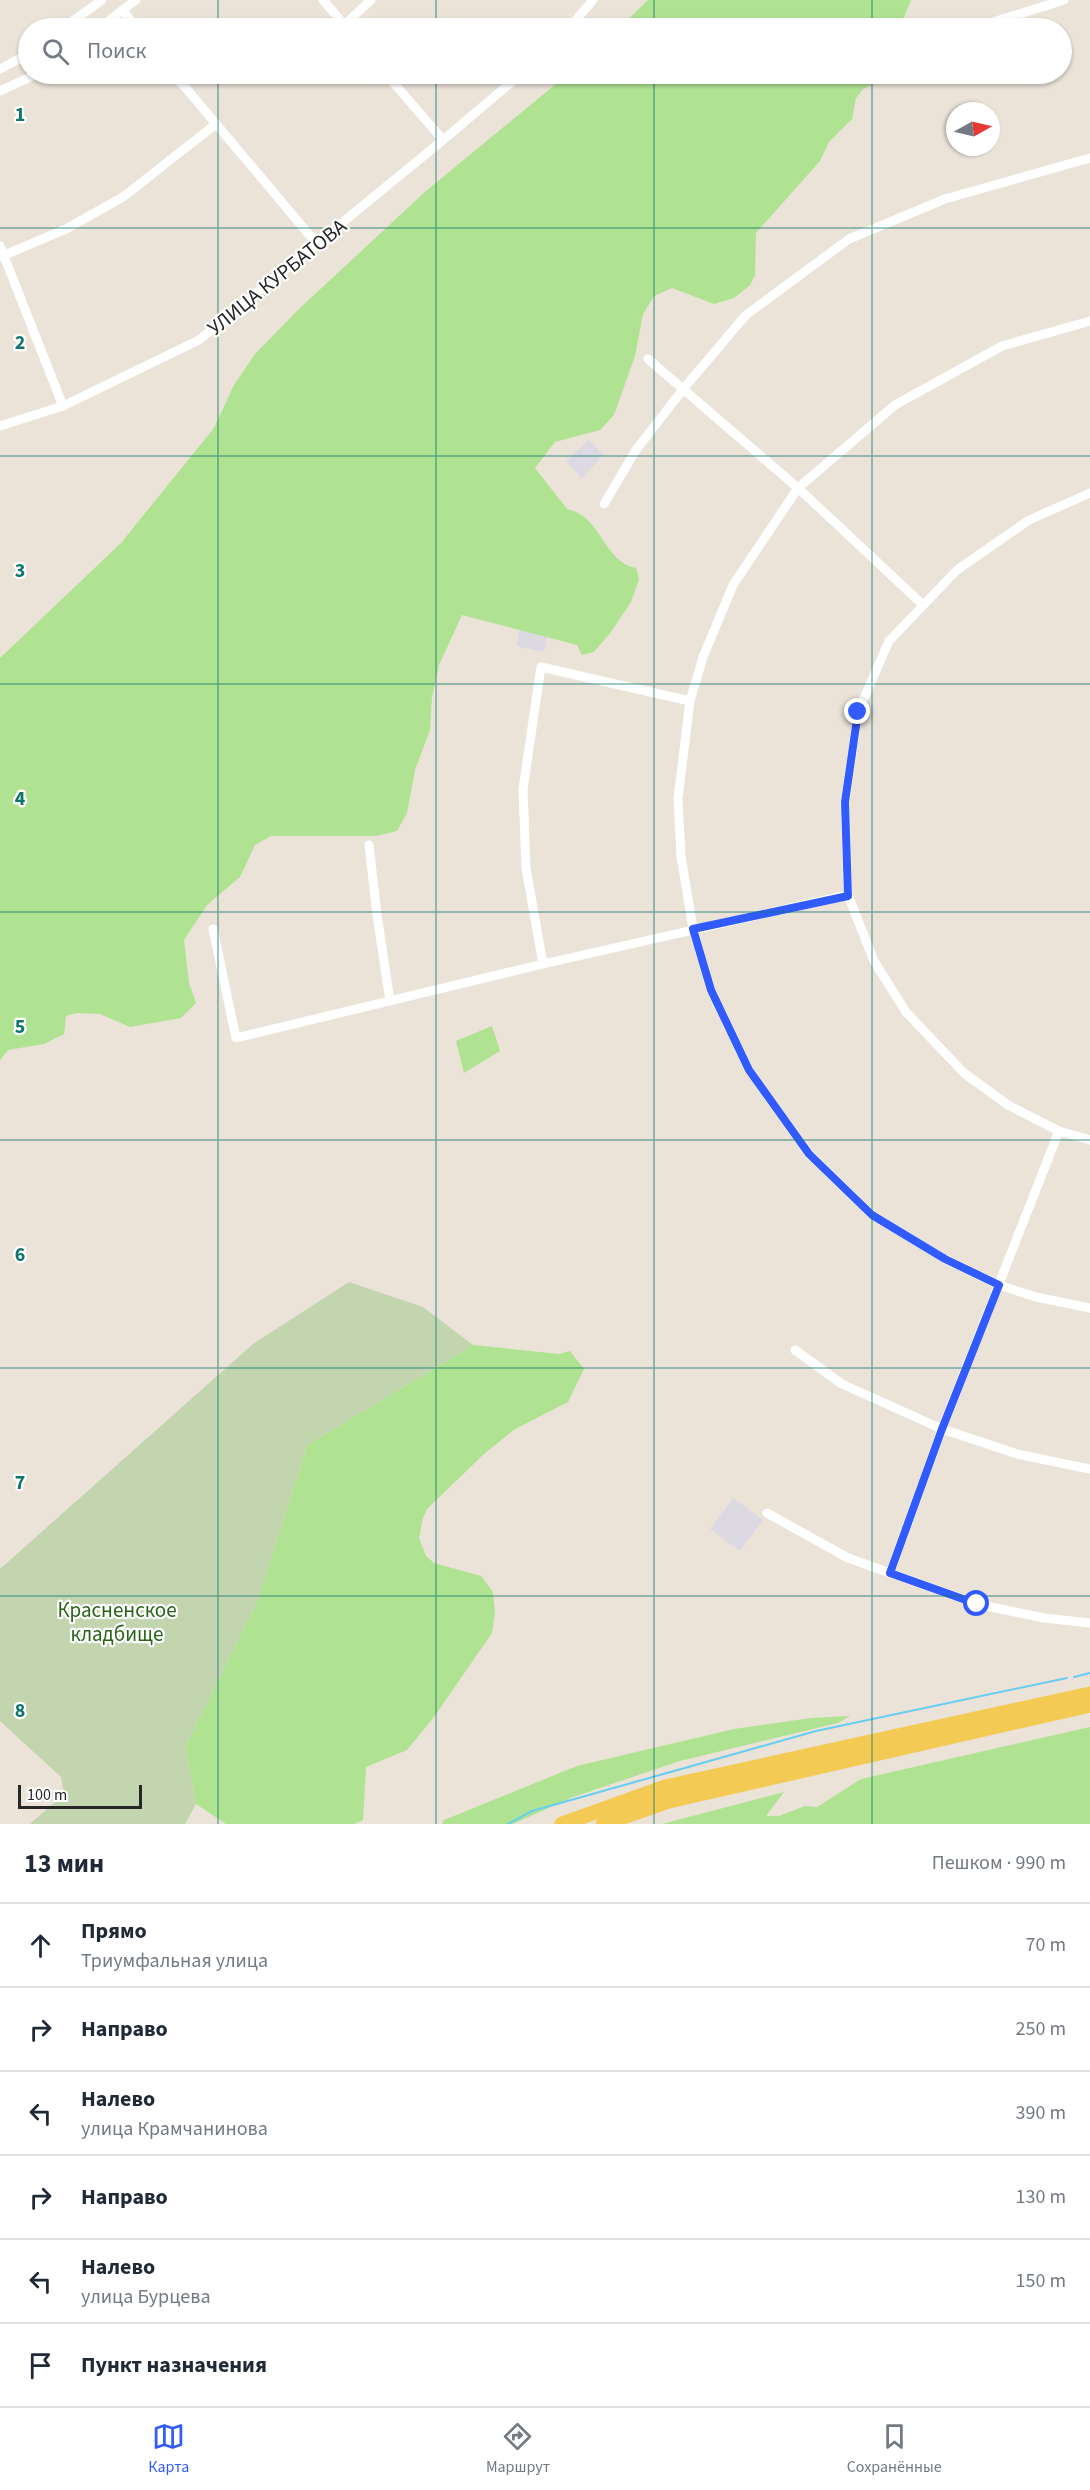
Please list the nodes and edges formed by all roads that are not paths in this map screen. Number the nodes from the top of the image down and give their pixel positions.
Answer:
1 (102, 0) edge
2 (136, 0) edge
3 (323, 0) edge
4 (371, 0) edge
5 (593, 0) edge
6 (1064, 0) edge
7 (123, 11) junction
8 (77, 18) edge
9 (113, 18) edge
10 (129, 18) edge
11 (338, 18) edge
12 (354, 18) edge
13 (577, 18) edge
14 (1006, 18) edge
15 (18, 59) edge
16 (0, 69) edge
17 (18, 83) edge
18 (182, 84) edge
19 (395, 84) edge
20 (509, 84) edge
21 (0, 91) edge
22 (216, 124) junction
23 (443, 140) junction
24 (1090, 158) edge
25 (317, 244) junction
26 (0, 246) edge
27 (2, 257) edge
28 (1090, 321) edge
29 (648, 359) dead end
30 (684, 388) junction
31 (63, 406) junction
32 (0, 426) edge
33 (798, 488) junction
34 (1090, 493) edge
35 (604, 504) dead end
36 (922, 604) junction
37 (690, 701) junction
38 (369, 845) dead end
39 (848, 896) junction
40 (213, 928) dead end
41 (693, 929) junction
42 (543, 964) junction
43 (390, 1001) junction
44 (1059, 1131) junction
45 (1090, 1140) edge
46 (999, 1285) junction
47 (1090, 1308) edge
48 (795, 1350) dead end
49 (942, 1429) junction
50 (1090, 1469) edge
51 (767, 1513) dead end
52 (890, 1573) junction
53 (1090, 1623) edge
54 (1090, 1694) edge
55 (1090, 1705) edge
56 (562, 1824) edge
57 (603, 1824) edge

1 - 8 street
2 - 7 street
3 - 11 street
4 - 12 street
5 - 13 street
6 - 14 street
7 - 9 street
7 - 10 street
15 - 16 street
17 - 21 street
18 - 22 street
19 - 23 street
20 - 23 street, УЛИЦА КУРБАТОВА
22 - 25 street
22 - 27 street
23 - 25 street, УЛИЦА КУРБАТОВА
24 - 30 street
25 - 31 street, УЛИЦА КУРБАТОВА
26 - 27 street
27 - 31 street
28 - 33 street
29 - 30 street
30 - 33 street
30 - 35 street
31 - 32 street, УЛИЦА КУРБАТОВА
33 - 36 street
33 - 37 street
34 - 36 street
36 - 39 street
37 - 41 street
37 - 42 street
38 - 43 street
39 - 41 street
39 - 44 street
40 - 43 street
41 - 42 street
41 - 46 street
42 - 43 street
44 - 45 street
44 - 46 street
46 - 47 street
46 - 49 street
48 - 49 street
49 - 50 street
49 - 52 street
51 - 52 street
52 - 53 street
54 - 56 main road
55 - 57 main road

